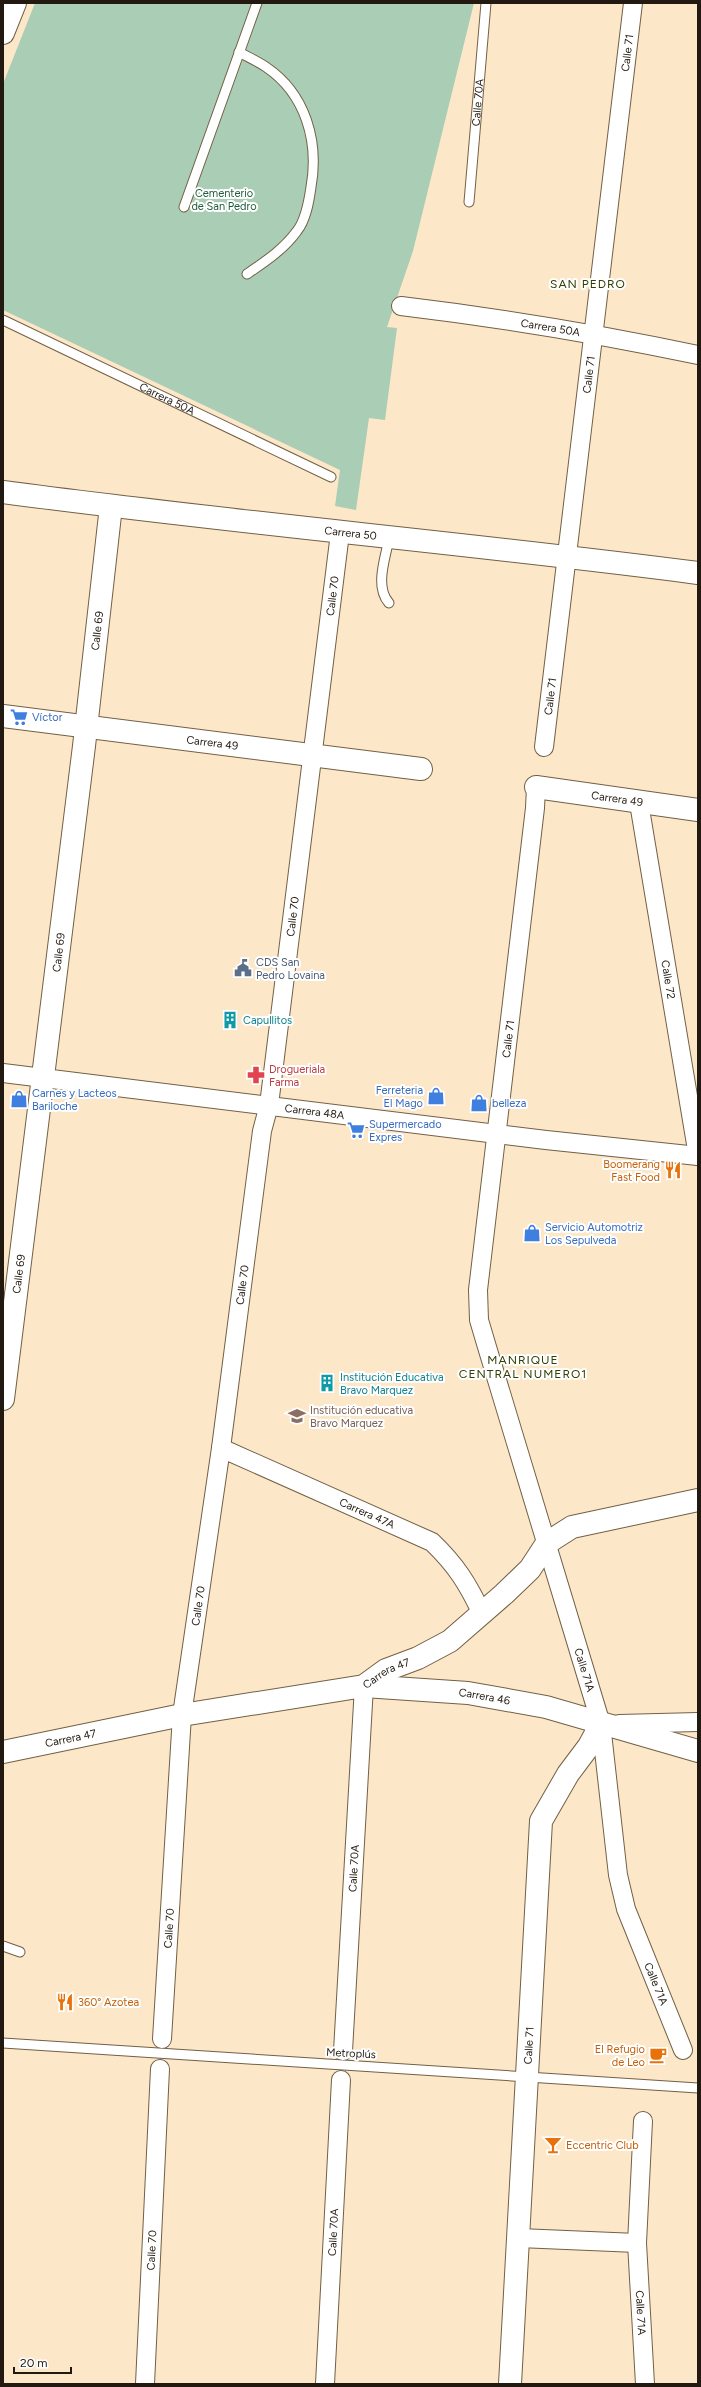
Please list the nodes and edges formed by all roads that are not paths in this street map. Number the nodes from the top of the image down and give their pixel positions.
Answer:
1 (15, 3) edge
2 (257, 3) edge
3 (486, 3) edge
4 (633, 3) edge
5 (3, 33) edge
6 (239, 52) junction
7 (469, 202) dead end
8 (184, 207) dead end
9 (247, 274) dead end
10 (401, 306) dead end
11 (3, 320) edge
12 (594, 333) junction
13 (698, 355) edge
14 (331, 477) dead end
15 (3, 492) edge
16 (111, 506) junction
17 (340, 533) junction
18 (389, 538) junction
19 (568, 556) junction
20 (698, 572) edge
21 (389, 603) dead end
22 (3, 716) edge
23 (86, 726) junction
24 (544, 747) dead end
25 (312, 754) junction
26 (421, 769) dead end
27 (536, 787) joint
28 (639, 803) junction
29 (698, 810) edge
30 (3, 1073) edge
31 (43, 1078) junction
32 (269, 1105) junction
33 (497, 1134) junction
34 (698, 1156) edge
35 (478, 1290) joint
36 (3, 1399) edge
37 (221, 1448) junction
38 (698, 1500) edge
39 (547, 1543) junction
40 (482, 1614) junction
41 (364, 1686) junction
42 (182, 1715) junction
43 (698, 1722) edge
44 (601, 1724) junction
45 (698, 1751) edge
46 (3, 1752) edge
47 (3, 1946) edge
48 (20, 1952) dead end
49 (162, 2039) dead end
50 (3, 2043) edge
51 (343, 2050) dead end
52 (683, 2050) dead end
53 (160, 2069) dead end
54 (527, 2076) junction
55 (341, 2080) dead end
56 (698, 2088) edge
57 (643, 2121) dead end
58 (519, 2238) junction
59 (637, 2243) junction
60 (145, 2384) edge
61 (324, 2384) edge
62 (510, 2384) edge
63 (645, 2384) edge

1 - 5 street
2 - 6 lane
3 - 7 lane, Calle 70A
4 - 12 street, Calle 71
6 - 8 lane
6 - 9 lane
10 - 12 street, Carrera 50A
11 - 14 lane, Carrera 50A
12 - 13 street, Carrera 50A
12 - 19 street, Calle 71
15 - 16 street, Carrera 50
16 - 17 street, Carrera 50
16 - 23 street, Calle 69
17 - 18 street, Carrera 50
17 - 25 street, Calle 70
18 - 19 street, Carrera 50
18 - 21 lane
19 - 20 street, Carrera 50
19 - 24 street, Calle 71
22 - 23 street, Carrera 49
23 - 25 street, Carrera 49
23 - 31 street, Calle 69
25 - 26 street, Carrera 49
25 - 32 street, Calle 70
27 - 28 street, Carrera 49
27 - 33 street, Calle 71
28 - 29 street, Carrera 49
28 - 34 street, Calle 72
30 - 31 street, Carrera 48A
31 - 32 street, Carrera 48A
31 - 36 street, Calle 69
32 - 33 street, Carrera 48A
32 - 37 street, Calle 70
33 - 34 street, Carrera 48A
33 - 35 street, Calle 71
35 - 39 street, Calle 71A
37 - 40 street, Carrera 47A
37 - 42 street, Calle 70
38 - 39 street, Carrera 47
39 - 40 street, Carrera 47
39 - 44 street, Calle 71A
40 - 41 street, Carrera 47
41 - 42 street, Carrera 47
41 - 44 street, Carrera 46
41 - 51 street, Calle 70A
42 - 46 street, Carrera 47
42 - 49 street, Calle 70
43 - 44 street, Carrera 46
44 - 45 street, Carrera 46
44 - 52 street, Calle 71A
44 - 54 street, Calle 71
47 - 48 lane
50 - 54 lane, Metroplús
53 - 60 street, Calle 70
54 - 56 lane, Metroplús
54 - 58 street, Calle 71
55 - 61 street, Calle 70A
57 - 59 street, Calle 71A
58 - 59 street
58 - 62 street, Calle 71
59 - 63 street, Calle 71A

